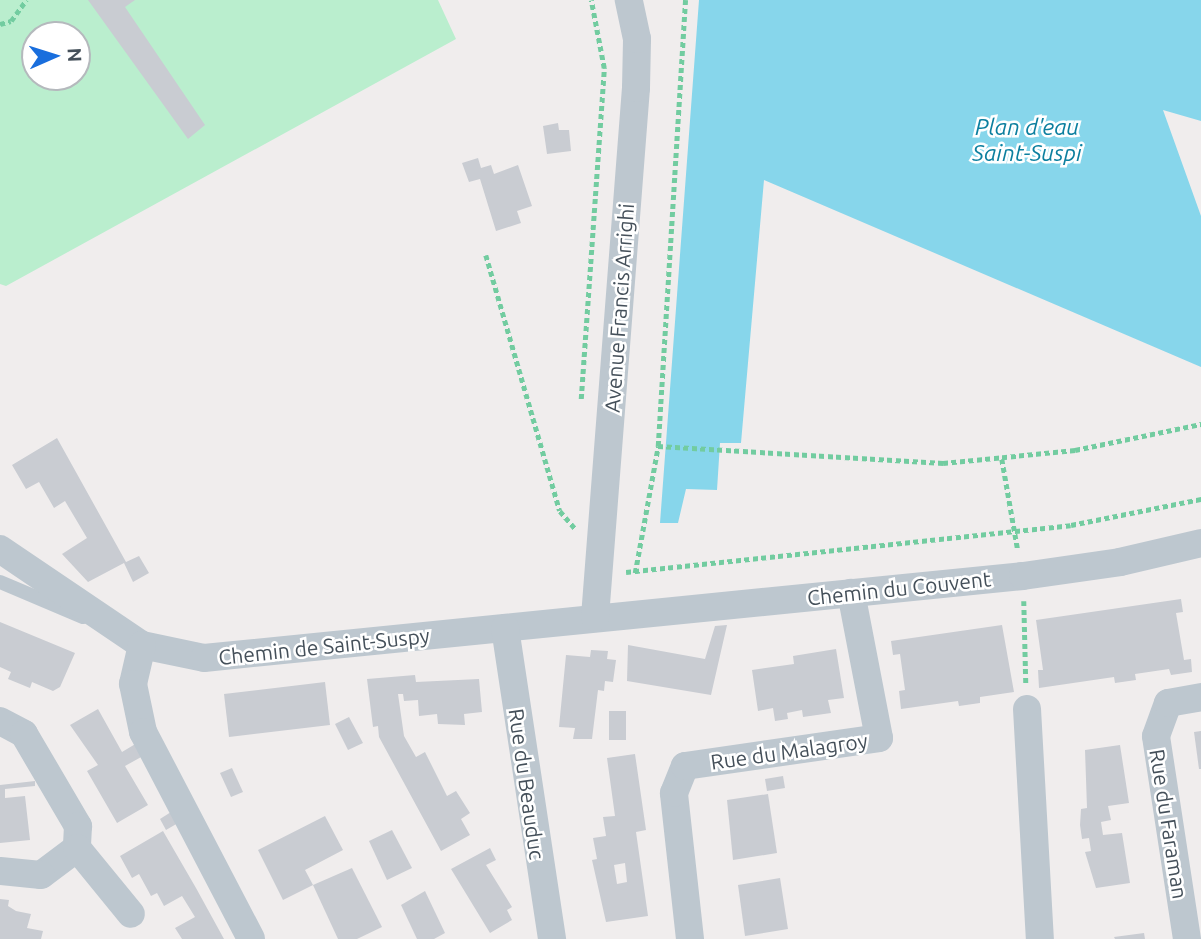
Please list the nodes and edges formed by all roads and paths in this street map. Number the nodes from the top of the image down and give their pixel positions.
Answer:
1 (26, 0) edge
2 (591, 0) edge
3 (629, 0) edge
4 (685, 0) edge
5 (0, 24) edge
6 (486, 255) dead end
7 (581, 402) dead end
8 (1201, 424) edge
9 (658, 446) junction
10 (1002, 459) junction
11 (1201, 499) edge
12 (576, 515) dead end
13 (1013, 530) junction
14 (584, 536) junction
15 (1201, 543) edge
16 (0, 549) edge
17 (1023, 576) junction
18 (0, 582) edge
19 (851, 593) junction
20 (596, 617) junction
21 (111, 628) junction
22 (505, 628) junction
23 (142, 645) junction
24 (1201, 696) edge
25 (1027, 709) joint
26 (0, 721) edge
27 (77, 848) junction
28 (0, 872) edge
29 (131, 914) dead end
30 (251, 939) edge
31 (552, 939) edge
32 (690, 939) edge
33 (1040, 939) edge
34 (1187, 939) edge

1 - 5 path
2 - 7 path
3 - 14 street, Avenue Francis Arrighi
4 - 9 path
6 - 14 path
8 - 10 path
9 - 10 path
9 - 13 path
10 - 13 path
11 - 13 path
12 - 14 path
14 - 20 street, Avenue Francis Arrighi
15 - 17 street, Chemin du Couvent
16 - 21 street, Chemin de Saint-Suspy
17 - 19 street, Chemin du Couvent
17 - 25 path
18 - 21 lane
19 - 20 street, Chemin du Couvent
19 - 32 street, Rue du Malagroy
20 - 22 street, Chemin de Saint-Suspy
21 - 23 street, Chemin de Saint-Suspy
22 - 23 street, Chemin de Saint-Suspy
22 - 31 street, Rue du Beauduc
23 - 30 street
24 - 34 street, Rue du Faraman
25 - 33 street
26 - 27 street
27 - 28 street
27 - 29 street

